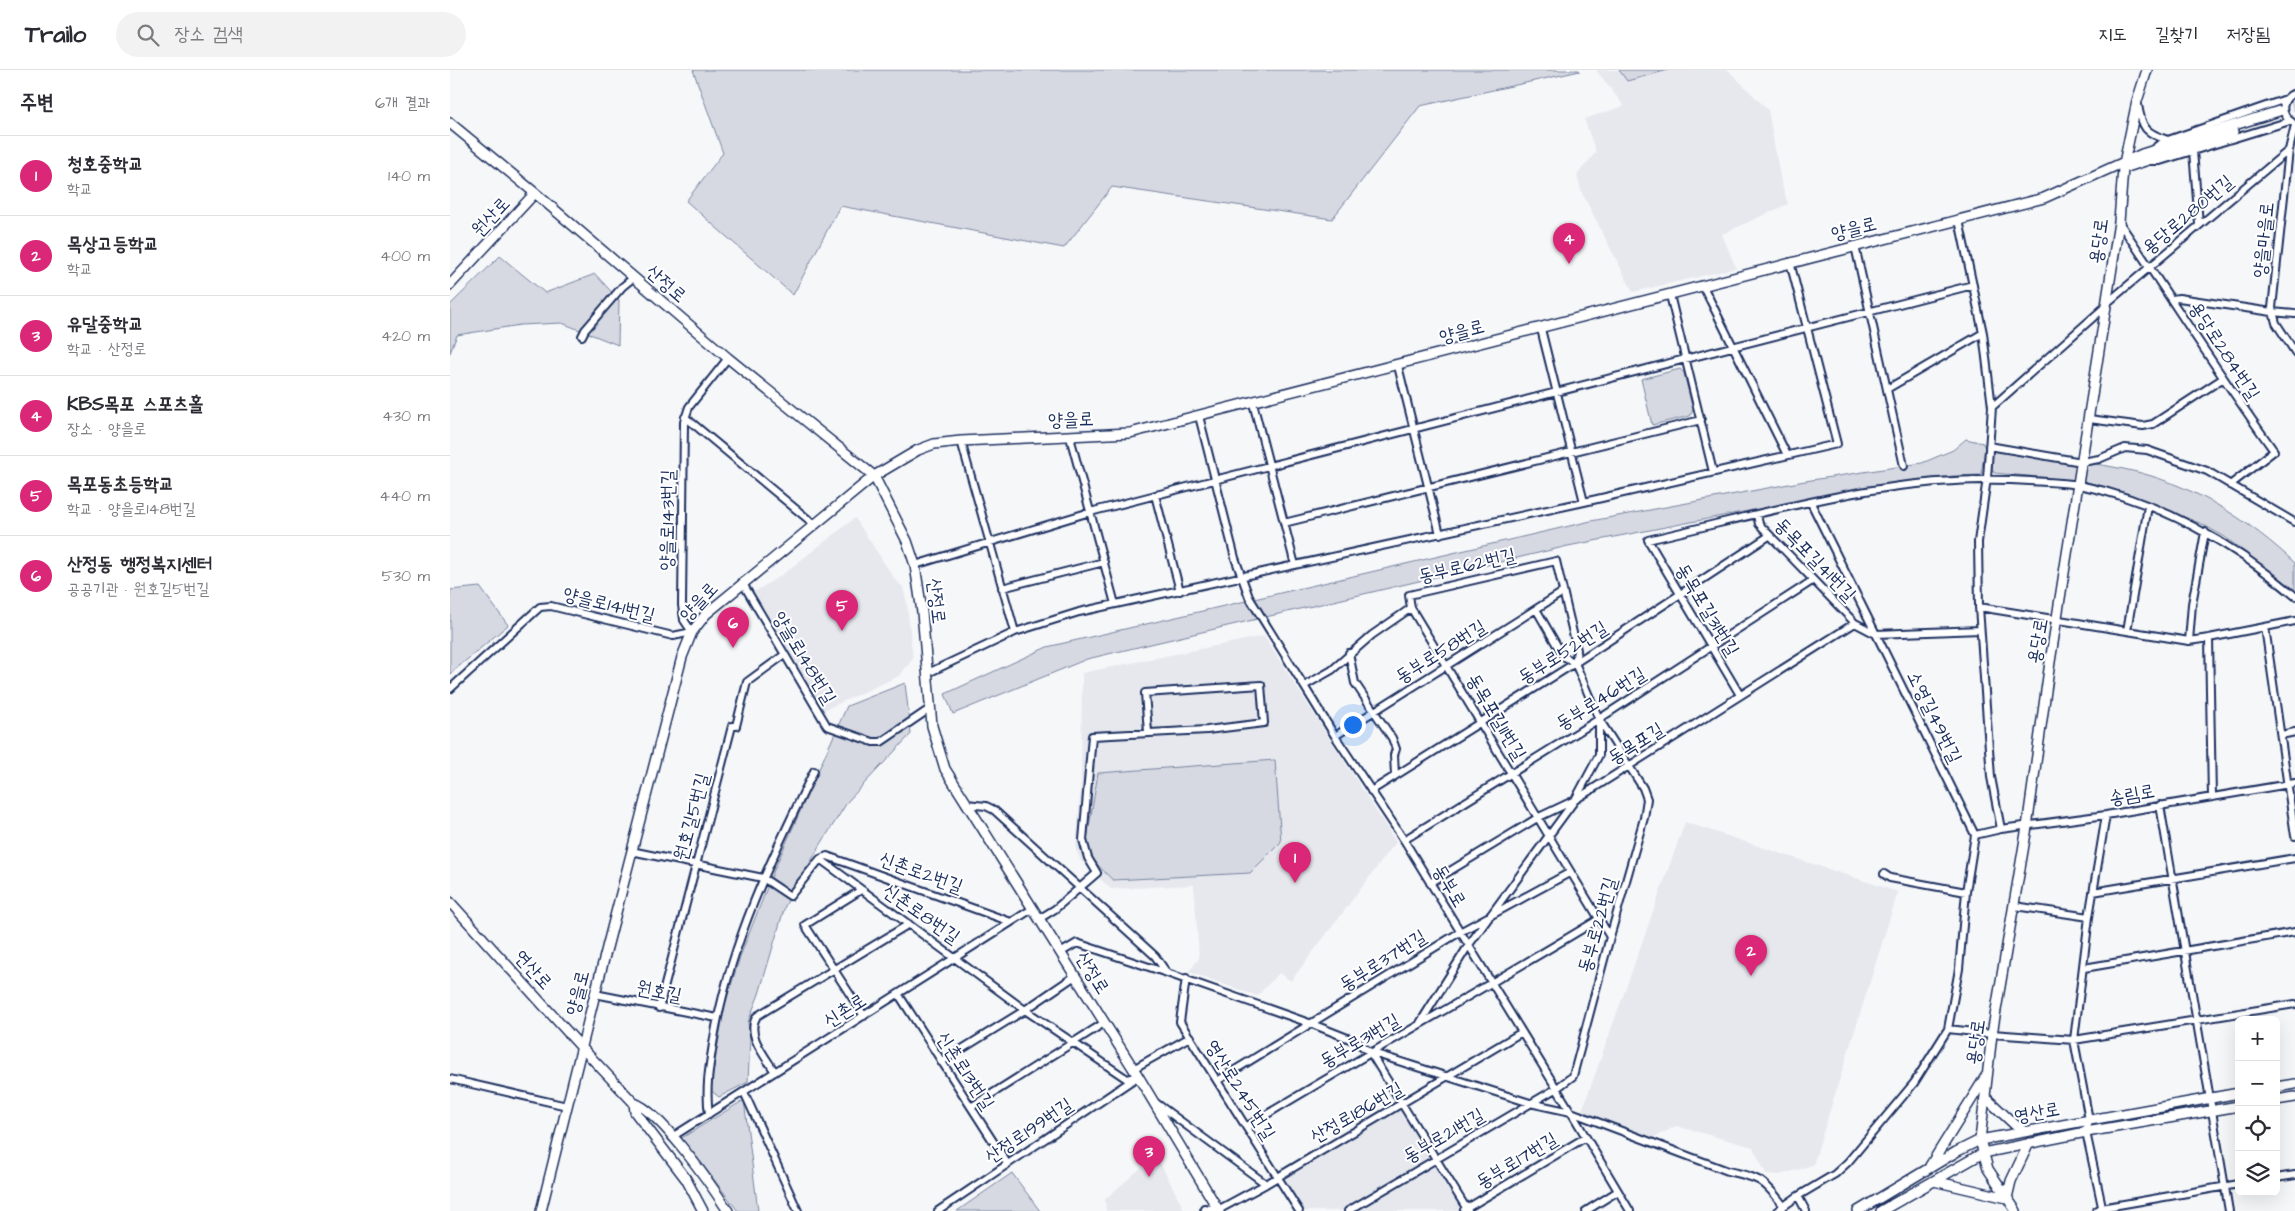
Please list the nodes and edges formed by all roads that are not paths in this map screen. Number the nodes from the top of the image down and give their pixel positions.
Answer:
1 (2147, 70) edge
2 (2295, 93) edge
3 (2286, 99) junction
4 (2137, 101) junction
5 (2281, 113) tunnel mouth
6 (450, 123) edge
7 (2294, 123) edge
8 (2168, 140) junction
9 (2289, 150) junction
10 (2193, 151) junction
11 (2142, 158) junction
12 (2124, 165) junction
13 (535, 193) junction
14 (1959, 220) junction
15 (2119, 222) junction
16 (2199, 224) junction
17 (1855, 246) junction
18 (1790, 262) junction
19 (2150, 267) junction
20 (633, 278) junction
21 (450, 285) edge
22 (1973, 285) junction
23 (1703, 286) junction
24 (1670, 295) junction
25 (2172, 299) junction
26 (2107, 304) junction
27 (1870, 312) junction
28 (2272, 312) junction
29 (2295, 314) edge
30 (1807, 328) junction
31 (1541, 329) junction
32 (1983, 333) junction
33 (582, 336) dead end
34 (1734, 346) junction
35 (2295, 352) edge
36 (728, 358) junction
37 (1685, 359) junction
38 (1398, 366) junction
39 (2222, 379) junction
40 (1887, 389) junction
41 (1556, 392) junction
42 (1254, 403) junction
43 (1992, 407) junction
44 (1199, 416) junction
45 (686, 417) junction
46 (2089, 419) junction
47 (1700, 420) junction
48 (1413, 429) junction
49 (1070, 437) junction
50 (961, 441) junction
51 (1989, 446) junction
52 (1571, 452) junction
53 (1787, 455) junction
54 (2082, 462) junction
55 (1270, 465) junction
56 (1904, 466) dead end
57 (1713, 472) junction
58 (874, 476) junction
59 (1987, 478) junction
60 (1214, 480) junction
61 (2077, 484) junction
62 (2230, 485) junction
63 (1428, 488) junction
64 (1155, 495) junction
65 (1584, 502) junction
66 (1811, 503) junction
67 (2148, 506) junction
68 (1090, 512) junction
69 (1757, 515) junction
70 (2294, 522) edge
71 (1284, 523) junction
72 (815, 525) junction
73 (2205, 532) junction
74 (1440, 534) junction
75 (1769, 536) junction
76 (989, 541) junction
77 (1104, 562) junction
78 (915, 565) junction
79 (1295, 565) junction
80 (1242, 577) junction
81 (1812, 581) junction
82 (742, 582) junction
83 (1002, 588) junction
84 (1180, 591) junction
85 (1564, 592) junction
86 (1681, 594) junction
87 (2295, 596) edge
88 (1115, 604) junction
89 (1979, 607) junction
90 (1411, 608) junction
91 (1536, 609) junction
92 (2058, 620) junction
93 (2295, 621) edge
94 (1855, 623) junction
95 (2265, 627) junction
96 (1980, 630) junction
97 (2127, 631) junction
98 (692, 632) junction
99 (1014, 632) junction
100 (1876, 634) junction
101 (2209, 638) junction
102 (2189, 641) junction
103 (1712, 647) junction
104 (1349, 653) junction
105 (784, 655) junction
106 (1575, 663) junction
107 (1446, 665) junction
108 (928, 673) junction
109 (1304, 686) junction
110 (450, 690) edge
111 (1740, 695) junction
112 (931, 708) junction
113 (1374, 712) junction
114 (1599, 719) junction
115 (1481, 722) junction
116 (1148, 732) junction
117 (2295, 732) edge
118 (2281, 735) junction
119 (1335, 736) junction
120 (1630, 766) junction
121 (814, 771) dead end
122 (1512, 773) junction
123 (1396, 775) junction
124 (2295, 783) edge
125 (2286, 784) junction
126 (1371, 791) junction
127 (2212, 797) junction
128 (1574, 800) junction
129 (966, 804) junction
130 (2160, 805) junction
131 (2106, 814) junction
132 (1539, 817) junction
133 (2027, 826) junction
134 (2001, 829) junction
135 (1548, 834) junction
136 (1975, 835) junction
137 (2295, 836) edge
138 (1404, 840) junction
139 (631, 851) junction
140 (2295, 858) edge
141 (820, 859) junction
142 (696, 863) junction
143 (1570, 873) junction
144 (1884, 874) dead end
145 (763, 878) junction
146 (2172, 878) junction
147 (1430, 883) junction
148 (1080, 888) junction
149 (861, 890) junction
150 (1966, 892) junction
151 (2093, 892) junction
152 (450, 902) edge
153 (2015, 906) junction
154 (1032, 909) junction
155 (1492, 914) junction
156 (2089, 916) junction
157 (1039, 919) junction
158 (1599, 919) junction
159 (1011, 922) junction
160 (909, 924) junction
161 (1460, 932) junction
162 (2295, 932) edge
163 (1610, 937) junction
164 (1468, 946) junction
165 (2185, 950) junction
166 (1060, 953) junction
167 (956, 957) junction
168 (2084, 968) junction
169 (834, 969) junction
170 (1167, 972) junction
171 (1075, 976) junction
172 (1186, 978) junction
173 (1492, 984) junction
174 (595, 994) junction
175 (899, 995) junction
176 (2295, 1004) edge
177 (659, 1008) junction
178 (1025, 1010) junction
179 (864, 1016) junction
180 (717, 1018) junction
181 (2197, 1020) junction
182 (1104, 1023) junction
183 (1312, 1024) junction
184 (1420, 1024) junction
185 (1948, 1029) junction
186 (1522, 1032) junction
187 (1992, 1034) junction
188 (1190, 1037) junction
189 (2074, 1040) junction
190 (1072, 1042) junction
191 (582, 1048) junction
192 (1370, 1052) junction
193 (941, 1062) junction
194 (775, 1072) junction
195 (1135, 1073) junction
196 (1988, 1073) junction
197 (1449, 1077) junction
198 (450, 1079) edge
199 (1217, 1081) junction
200 (2295, 1084) edge
201 (2280, 1086) edge
202 (1557, 1088) junction
203 (744, 1092) junction
204 (2235, 1095) edge
205 (1985, 1097) junction
206 (2295, 1097) edge
207 (2209, 1098) junction
208 (2280, 1099) edge
209 (1151, 1100) junction
210 (634, 1103) junction
211 (1530, 1104) junction
212 (1402, 1105) junction
213 (567, 1106) junction
214 (970, 1107) junction
215 (2235, 1107) edge
216 (2211, 1111) junction
217 (1571, 1112) junction
218 (709, 1114) junction
219 (2089, 1120) junction
220 (1246, 1127) junction
221 (2025, 1132) junction
222 (2086, 1132) junction
223 (672, 1136) junction
224 (1586, 1137) junction
225 (1980, 1140) junction
226 (2029, 1144) junction
227 (1983, 1153) junction
228 (1436, 1158) junction
229 (1007, 1163) junction
230 (1928, 1169) junction
231 (2295, 1175) edge
232 (1277, 1177) junction
233 (2280, 1177) edge
234 (1934, 1181) junction
235 (1266, 1184) junction
236 (2235, 1185) edge
237 (2224, 1186) junction
238 (1618, 1191) junction
239 (1798, 1196) junction
240 (2007, 1198) junction
241 (1783, 1205) junction
242 (1204, 1208) dead end
243 (702, 1210) edge
244 (1218, 1210) edge
245 (1466, 1210) edge
246 (2100, 1210) edge
247 (542, 1211) edge
248 (728, 1211) edge
249 (798, 1211) edge
250 (938, 1211) edge
251 (1298, 1211) edge
252 (1348, 1211) edge
253 (1586, 1211) edge
254 (1630, 1211) edge
255 (1777, 1211) edge
256 (1806, 1211) edge
257 (1858, 1211) edge
258 (1881, 1211) edge
259 (2016, 1211) edge
260 (2229, 1211) edge

1 - 4 street, 용당로
2 - 3 street
3 - 7 street
3 - 8 street
4 - 8 street
4 - 12 street, 용당로
5 - 11 street, 양을로
6 - 13 street, 산정로
7 - 9 street, 양을마을로
7 - 10 street
8 - 11 street
9 - 16 street, 용당로280번길
9 - 28 street, 양을마을로
10 - 11 street
10 - 16 street
11 - 12 street, 양을로
12 - 14 street, 양을로
12 - 15 street, 용당로
13 - 20 street, 산정로
13 - 21 street, 원산로
14 - 17 street, 양을로
14 - 22 street
15 - 19 street, 용당로284번길
15 - 26 street, 용당로
16 - 19 street, 용당로280번길
17 - 18 street, 양을로
17 - 27 street
18 - 23 street, 양을로
18 - 30 street
19 - 25 street, 용당로284번길
19 - 26 street, 용당로280번길
20 - 33 street
20 - 36 street, 산정로
22 - 27 street
22 - 32 street
23 - 24 street, 양을로
23 - 34 street
24 - 31 street, 양을로
24 - 37 street
25 - 28 street
25 - 39 street, 용당로284번길
26 - 43 street, 용당로280번길
26 - 46 street, 용당로
27 - 30 street
27 - 40 street
28 - 29 street
28 - 35 street
30 - 34 street
30 - 53 street
31 - 38 street, 양을로
31 - 41 street
32 - 40 street
32 - 43 street
34 - 37 street
34 - 53 street
36 - 45 street, 양을로143번길
36 - 58 street, 산정로
37 - 41 street
37 - 47 street
38 - 42 street, 양을로
38 - 48 street
39 - 46 street
39 - 62 street, 용당로284번길
40 - 56 street
41 - 48 street
41 - 52 street
42 - 44 street, 양을로
42 - 55 street
43 - 51 street
44 - 49 street, 양을로
44 - 60 street, 동부로
45 - 72 street
45 - 98 street, 양을로143번길
46 - 54 street, 용당로
47 - 52 street
47 - 57 street
48 - 55 street
48 - 63 street
49 - 50 street, 양을로
49 - 68 street
50 - 58 street, 양을로
50 - 76 street
51 - 54 street
51 - 59 street
52 - 63 street
52 - 65 street
53 - 57 street
54 - 61 street, 용당로
54 - 62 street
55 - 60 street
55 - 71 street
57 - 65 street
58 - 72 street, 양을로
58 - 78 street, 산정로
59 - 61 street
59 - 66 street
59 - 89 street
60 - 64 street
60 - 80 street, 동부로
61 - 67 street
61 - 92 street, 용당로
62 - 70 street
63 - 71 street
63 - 74 street
64 - 68 street
64 - 84 street
65 - 74 street
66 - 69 street
66 - 100 street, 소영길49번길
67 - 73 street
67 - 97 street
68 - 76 street
68 - 77 street
69 - 75 street, 동목포길41번길
69 - 86 street, 동목포길31번길
71 - 79 street
72 - 82 street, 양을로
73 - 87 street
73 - 102 street
74 - 79 street
75 - 81 street, 동목포길41번길
75 - 86 street, 동부로52번길
76 - 78 street
76 - 83 street
77 - 83 street
77 - 88 street
78 - 108 street, 산정로
79 - 80 street
80 - 84 street
80 - 109 street, 동부로
81 - 94 street, 동목포길41번길
81 - 103 street, 동부로46번길
82 - 98 street, 양을로
82 - 105 street, 양을로148번길
83 - 99 street
84 - 88 street
85 - 90 street, 동부로62번길
85 - 91 street, 동부로58번길
85 - 106 street
86 - 103 street, 동목포길31번길
86 - 106 street, 동부로52번길
88 - 99 street
89 - 92 street
89 - 96 street
90 - 104 street, 동부로62번길
90 - 107 street, 동목포길11번길
91 - 106 street
91 - 107 street, 동부로58번길
92 - 97 street
92 - 133 street, 용당로
93 - 95 street
94 - 100 street
94 - 111 street, 동목포길
95 - 101 street
95 - 118 street
96 - 100 street
96 - 134 street
97 - 102 street
98 - 110 street, 양을로141번길
98 - 139 street, 양을로
99 - 108 street
100 - 136 street, 소영길49번길
101 - 102 street
101 - 127 street
103 - 111 street, 동목포길31번길
103 - 114 street, 동부로46번길
104 - 109 street, 동부로62번길
104 - 113 street
105 - 112 street, 양을로148번길
105 - 142 street, 원호길5번길
106 - 114 street
106 - 115 street, 동부로52번길
107 - 113 street, 동부로58번길
107 - 115 street, 동목포길11번길
108 - 112 street, 산정로
109 - 119 street, 동부로
111 - 120 street, 동목포길
112 - 129 street, 산정로
113 - 119 street, 동부로58번길
113 - 123 street
114 - 120 street, 동부로22번길
114 - 122 street, 동부로46번길
114 - 128 street
115 - 122 street, 동목포길11번길
115 - 123 street, 동부로52번길
116 - 116 street
116 - 148 street
117 - 118 street
118 - 125 street
119 - 126 street, 동부로
120 - 128 street, 동목포길
120 - 163 street, 동부로22번길
121 - 145 street
122 - 132 street, 동목포길11번길
122 - 138 street, 동부로46번길
123 - 126 street, 동부로52번길
124 - 125 street, 송림로
125 - 127 street, 송림로
125 - 137 street
126 - 138 street, 동부로
127 - 130 street, 송림로
128 - 132 street, 동목포길
128 - 135 street
129 - 148 street
129 - 154 street, 산정로
130 - 131 street, 송림로
130 - 146 street
131 - 133 street, 송림로
131 - 151 street
132 - 135 street, 동목포길11번길
132 - 147 street, 동목포길
133 - 134 street, 송림로
133 - 153 street, 용당로
134 - 136 street, 송림로
135 - 143 street, 동목포길11번길
135 - 155 street
136 - 150 street
138 - 147 street, 동부로
139 - 142 street
139 - 174 street, 양을로
140 - 146 street
141 - 145 street
141 - 149 street, 신촌로8번길
141 - 159 street, 신촌로2번길
142 - 145 street
142 - 177 street, 원호길5번길
143 - 155 street, 동부로37번길
143 - 158 street, 동목포길11번길
144 - 150 street
145 - 180 street
146 - 151 street
146 - 165 street
147 - 161 street, 동부로
148 - 157 street
148 - 170 street
149 - 160 street, 신촌로8번길
149 - 169 street
150 - 185 street
151 - 156 street
152 - 191 street, 연산로
153 - 156 street
153 - 187 street, 용당로
154 - 157 street, 산정로
154 - 159 street, 신촌로
155 - 161 street, 동부로37번길
155 - 164 street
156 - 168 street
157 - 166 street, 산정로
158 - 163 street, 동목포길11번길
158 - 173 street, 동부로31번길
159 - 167 street, 신촌로
160 - 167 street, 신촌로8번길
160 - 169 street
161 - 164 street, 동부로
161 - 183 street, 동부로37번길
162 - 165 street
163 - 202 street, 동부로22번길
164 - 173 street, 동부로
164 - 184 street
165 - 168 street
165 - 181 street
166 - 170 street
166 - 171 street, 산정로
167 - 175 street, 신촌로
167 - 178 street, 신촌로8번길
168 - 189 street
169 - 179 street
169 - 194 street
170 - 172 street
171 - 178 street
171 - 182 street, 산정로
172 - 183 street
172 - 188 street, 영산로245번길
173 - 184 street, 동부로31번길
173 - 186 street, 동부로
174 - 177 street, 원호길
174 - 191 street, 양을로
175 - 179 street, 신촌로
175 - 193 street, 신촌로13번길
176 - 181 street
177 - 180 street, 원호길
178 - 190 street, 신촌로8번길
178 - 193 street
179 - 194 street, 신촌로
180 - 218 street
181 - 189 street
181 - 207 street
182 - 190 street
182 - 195 street, 산정로
183 - 192 street
183 - 199 street, 동부로37번길
184 - 192 street, 동부로31번길
185 - 187 street
185 - 239 street
186 - 197 street, 산정로186번길
186 - 202 street, 동부로
187 - 189 street
187 - 196 street, 용당로
188 - 195 street, 산정로199번길
188 - 199 street, 영산로245번길
189 - 219 street
190 - 195 street, 신촌로8번길
190 - 214 street
191 - 210 street, 연산로
191 - 213 street, 양을로
192 - 197 street
192 - 212 street
192 - 220 street, 동부로31번길
193 - 214 street, 신촌로13번길
194 - 203 street, 신촌로
195 - 209 street, 산정로
195 - 229 street, 산정로199번길
196 - 205 street, 용당로
196 - 230 street
197 - 211 street
197 - 212 street, 산정로186번길
198 - 213 street
199 - 220 street, 영산로245번길
200 - 201 street
202 - 211 street, 동부로21번길
202 - 217 street, 동부로
203 - 218 street, 신촌로
203 - 249 street
204 - 207 street, 영산로
205 - 221 street
205 - 225 street, 용당로
206 - 208 street
207 - 216 street
207 - 219 street, 영산로
209 - 235 street
209 - 244 street, 산정로
210 - 223 street, 연산로
210 - 243 street, 연산로
211 - 217 street
211 - 228 street, 동부로21번길
212 - 228 street
212 - 232 street, 산정로186번길
213 - 247 street, 양을로
214 - 229 street, 신촌로13번길
215 - 216 street, 영산로
216 - 222 street, 영산로
216 - 237 street
217 - 224 street, 동부로
217 - 241 street
218 - 223 street, 신촌로
219 - 221 street, 영산로
219 - 222 street
220 - 232 street, 영산로245번길
221 - 225 street, 영산로
222 - 226 street, 영산로
222 - 246 street
223 - 248 street, 연산로
224 - 238 street, 동부로
224 - 245 street, 동부로17번길
225 - 227 street, 용당로
225 - 230 street, 영산로
226 - 227 street, 영산로
226 - 240 street
227 - 234 street, 영산로
227 - 240 street, 용당로
228 - 245 street
228 - 252 street, 동부로21번길
229 - 250 street, 산정로199번길
230 - 257 street, 영산로
231 - 233 street
232 - 235 street, 산정로186번길
232 - 251 street, 영산로245번길
234 - 240 street
234 - 258 street, 영산로
235 - 244 street, 산정로186번길
236 - 237 street
237 - 246 street
237 - 260 street
238 - 253 street
238 - 254 street, 동부로
239 - 241 street
239 - 256 street
240 - 259 street, 용당로
241 - 255 street
242 - 244 street

